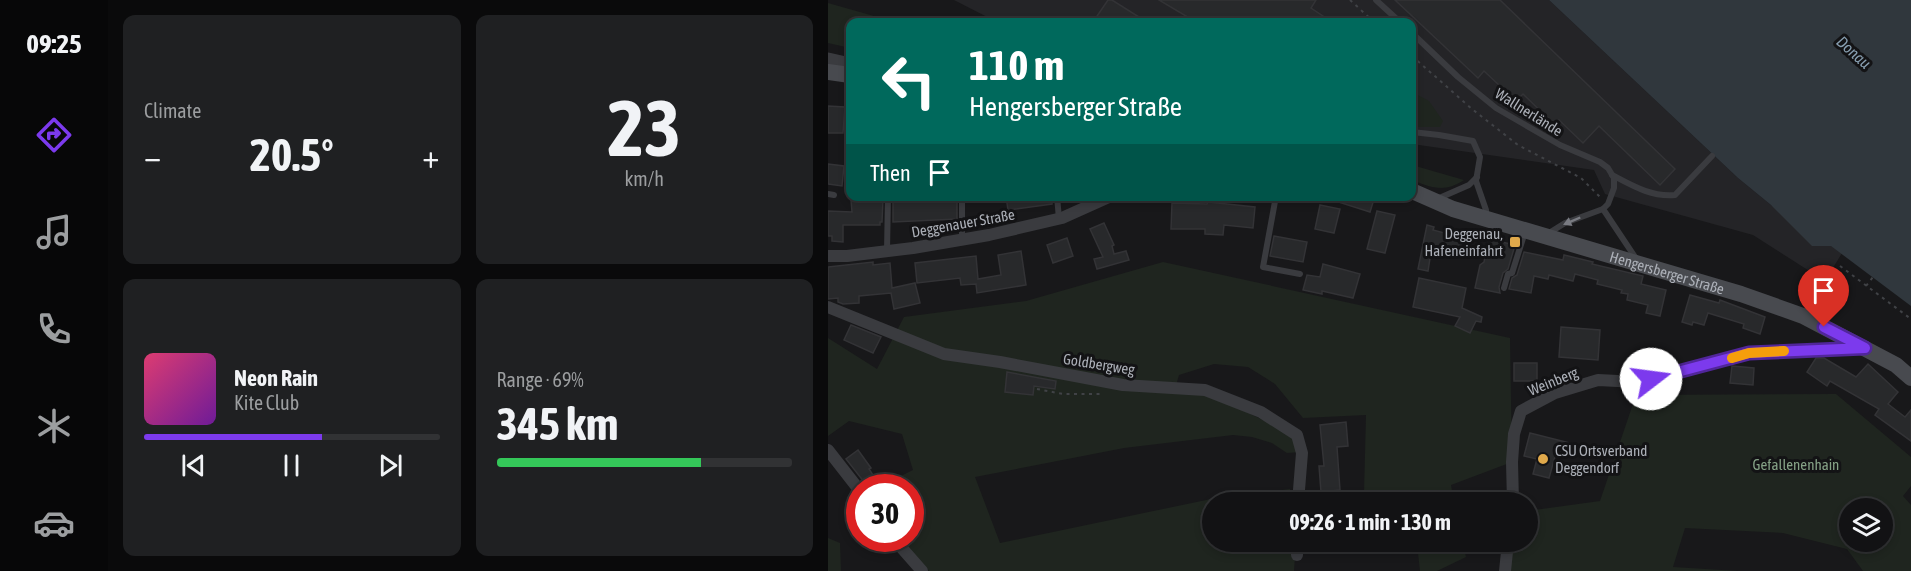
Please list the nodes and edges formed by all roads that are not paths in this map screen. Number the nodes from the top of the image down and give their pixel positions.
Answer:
1 (1376, 0) edge
2 (1396, 18) edge
3 (1416, 37) edge
4 (828, 60) edge
5 (846, 64) edge
6 (828, 72) edge
7 (846, 74) edge
8 (1416, 132) edge
9 (1712, 156) dead end
10 (1612, 174) junction
11 (1477, 177) junction
12 (1416, 193) edge
13 (888, 201) edge
14 (962, 201) edge
15 (1057, 201) edge
16 (1100, 201) edge
17 (1275, 201) edge
18 (1433, 201) junction
19 (1603, 209) junction
20 (1059, 219) junction
21 (1485, 219) junction
22 (1525, 231) junction
23 (1544, 237) junction
24 (962, 240) junction
25 (887, 251) junction
26 (828, 256) edge
27 (1639, 263) junction
28 (1300, 274) dead end
29 (1504, 288) dead end
30 (828, 307) edge
31 (1865, 348) junction
32 (1911, 378) edge
33 (828, 450) edge
34 (847, 474) edge
35 (1299, 492) edge
36 (1513, 492) edge
37 (905, 552) edge
38 (1507, 552) edge
39 (922, 571) edge
40 (1504, 571) edge

1 - 2 lane
3 - 10 lane, Wallnerlände
4 - 5 street
6 - 7 main road
8 - 11 lane
9 - 10 lane, Wallnerlände
10 - 19 lane
11 - 18 lane
11 - 21 lane
12 - 18 main road, Hengersberger Straße
13 - 25 lane, Deggenauer Straße
14 - 24 lane
15 - 20 lane
16 - 20 street, Deggenauer Straße
17 - 28 lane
18 - 21 main road, Hengersberger Straße
19 -> 23 lane
19 - 27 lane
20 - 24 street, Deggenauer Straße
21 - 22 main road, Hengersberger Straße
22 - 23 main road, Hengersberger Straße
22 - 29 lane
23 - 27 main road, Hengersberger Straße
24 - 25 street, Deggenauer Straße
25 - 26 street, Deggenauer Straße
27 - 31 main road, Hengersberger Straße
30 - 35 street, Goldbergweg
31 - 32 main road, Hengersberger Straße
31 - 36 street, Weinberg
33 - 34 street
37 - 39 street
38 - 40 street

